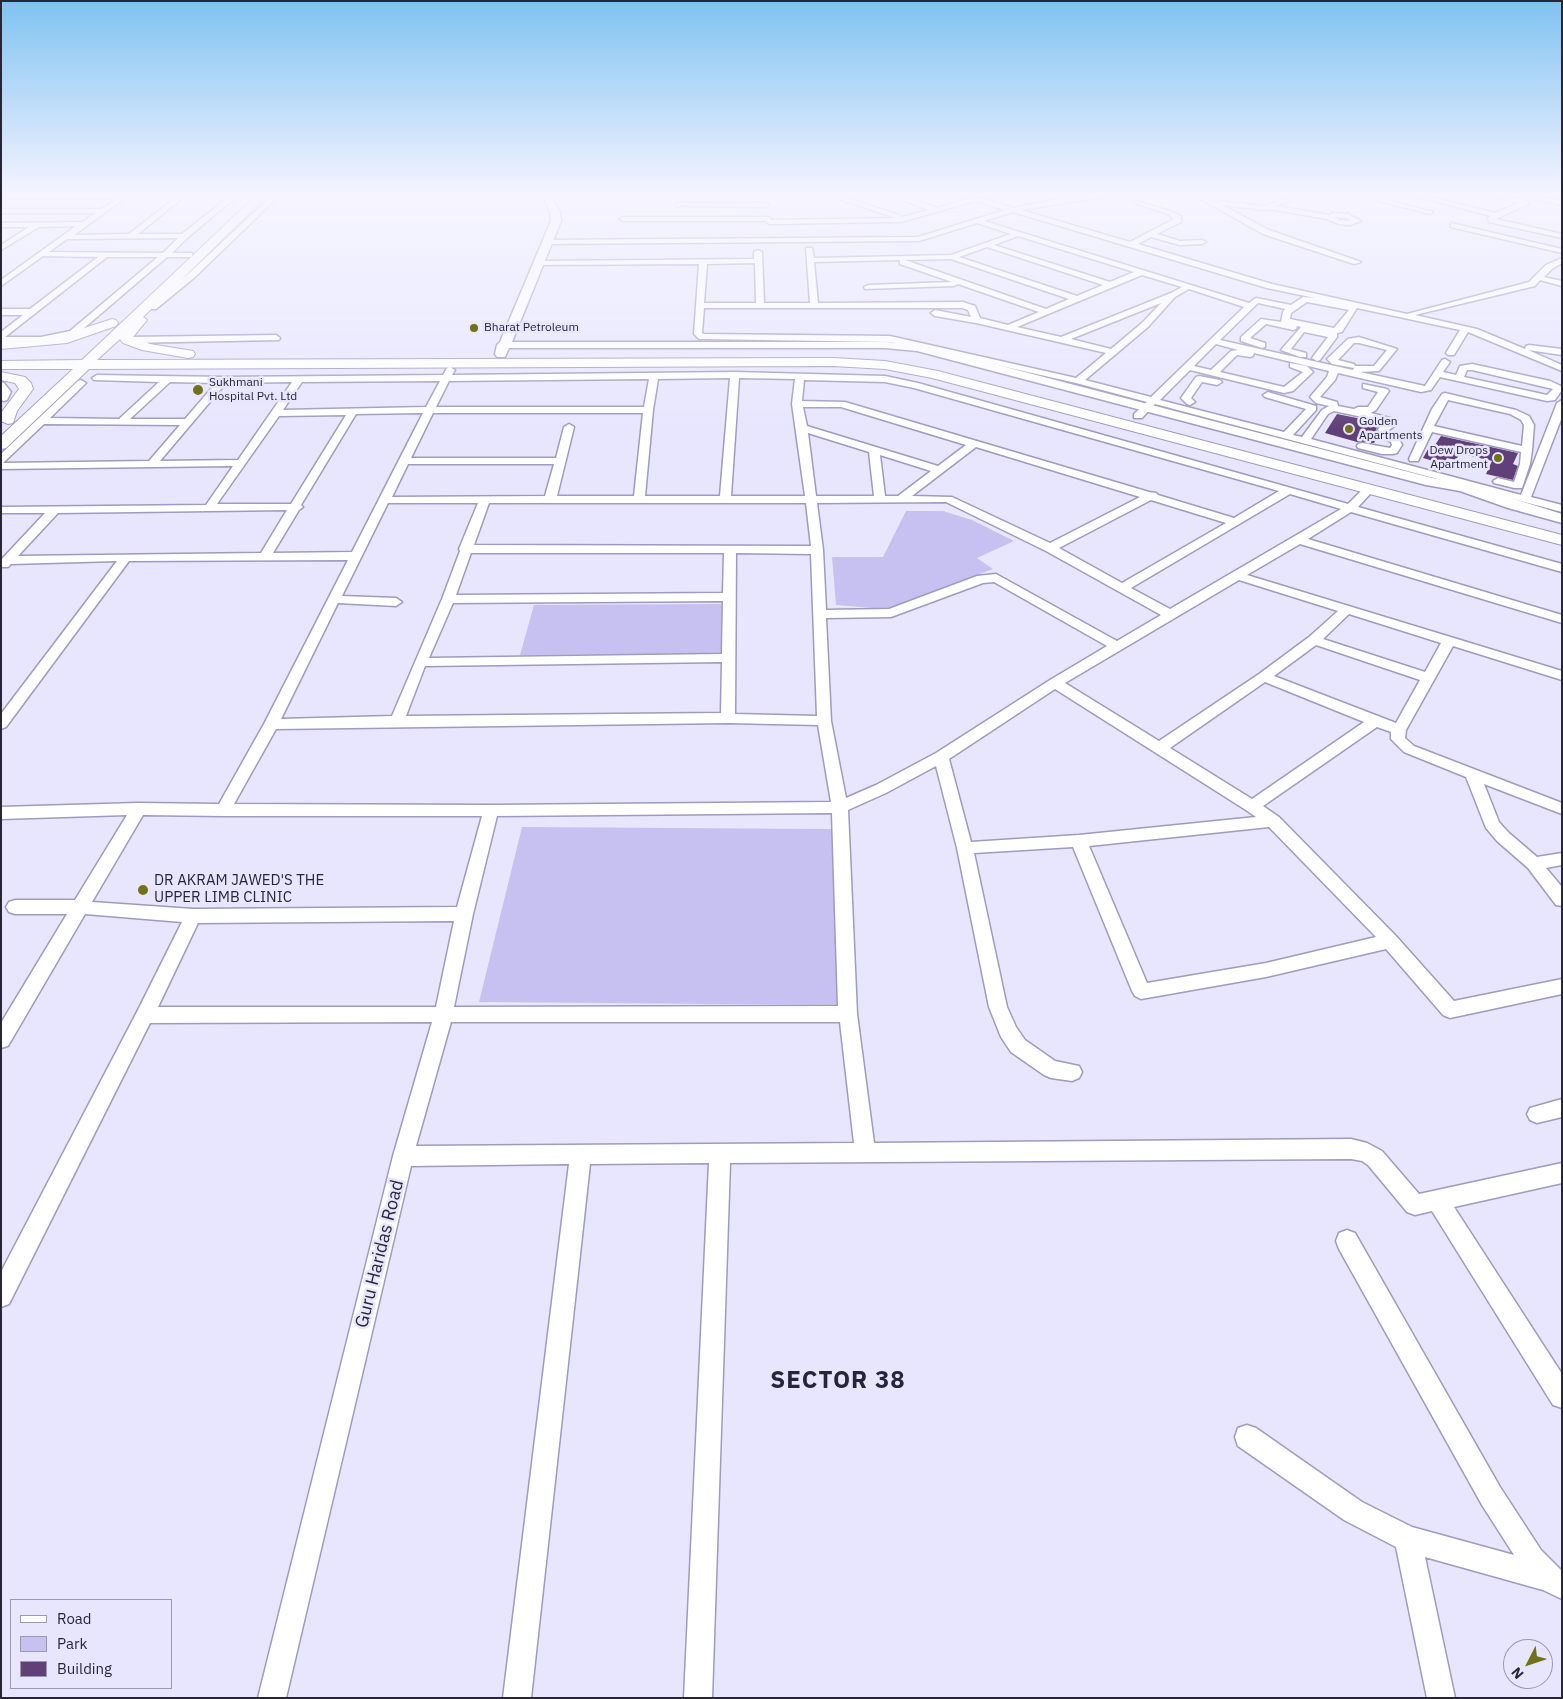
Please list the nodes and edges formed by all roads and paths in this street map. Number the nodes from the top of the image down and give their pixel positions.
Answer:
1 (17, 271) edge
2 (84, 271) edge
3 (146, 271) edge
4 (171, 271) edge
5 (185, 271) edge
6 (196, 271) edge
7 (535, 271) edge
8 (703, 271) edge
9 (758, 271) edge
10 (811, 271) edge
11 (903, 271) edge
12 (905, 271) edge
13 (905, 271) edge
14 (995, 271) edge
15 (1067, 271) edge
16 (1220, 271) edge
17 (1546, 271) edge
18 (1141, 272) joint
19 (867, 278) dead end
20 (1540, 278) junction
21 (967, 283) junction
22 (1, 284) edge
23 (1562, 284) edge
24 (1110, 285) junction
25 (868, 286) junction
26 (1189, 286) junction
27 (1270, 286) junction
28 (1174, 295) junction
29 (1077, 299) junction
30 (153, 303) junction
31 (1253, 303) junction
32 (814, 305) junction
33 (873, 305) junction
34 (701, 306) junction
35 (760, 306) junction
36 (1290, 310) junction
37 (1, 312) edge
38 (32, 312) junction
39 (1047, 312) junction
40 (1406, 315) junction
41 (112, 324) junction
42 (1010, 327) junction
43 (1465, 329) junction
44 (1, 338) edge
45 (276, 338) dead end
46 (128, 340) junction
47 (1064, 340) junction
48 (1212, 341) junction
49 (1, 345) edge
50 (1512, 346) junction
51 (502, 350) junction
52 (1271, 351) junction
53 (1113, 352) junction
54 (1562, 352) edge
55 (1451, 353) dead end
56 (188, 354) junction
57 (1, 355) edge
58 (96, 355) junction
59 (667, 358) junction
60 (392, 359) junction
61 (82, 360) junction
62 (367, 360) junction
63 (1314, 362) junction
64 (1445, 362) dead end
65 (456, 363) junction
66 (1, 365) edge
67 (68, 365) junction
68 (1188, 367) junction
69 (1359, 368) junction
70 (1562, 368) edge
71 (169, 372) junction
72 (1213, 373) junction
73 (1333, 374) junction
74 (1351, 374) junction
75 (1438, 374) junction
76 (735, 375) junction
77 (1, 376) edge
78 (654, 376) junction
79 (800, 377) junction
80 (300, 378) junction
81 (446, 378) junction
82 (1459, 378) junction
83 (223, 380) junction
84 (1078, 381) junction
85 (82, 382) junction
86 (1, 385) edge
87 (57, 392) junction
88 (2, 399) edge
89 (1562, 403) edge
90 (797, 404) junction
91 (1187, 406) junction
92 (1146, 409) junction
93 (430, 410) junction
94 (648, 410) junction
95 (353, 411) junction
96 (277, 413) junction
97 (1559, 419) edge
98 (43, 421) junction
99 (122, 421) junction
100 (190, 422) junction
101 (5, 423) edge
102 (569, 427) dead end
103 (802, 428) junction
104 (1428, 428) junction
105 (1289, 433) junction
106 (1307, 438) junction
107 (975, 443) junction
108 (1, 445) edge
109 (874, 449) junction
110 (1527, 450) junction
111 (1, 460) edge
112 (405, 461) junction
113 (559, 461) junction
114 (242, 463) junction
115 (152, 464) junction
116 (1413, 464) junction
117 (1, 466) edge
118 (939, 470) junction
119 (1368, 490) junction
120 (1288, 491) junction
121 (1488, 492) junction
122 (1152, 496) junction
123 (811, 499) junction
124 (880, 499) junction
125 (901, 499) junction
126 (1525, 499) junction
127 (385, 500) junction
128 (485, 500) junction
129 (550, 500) junction
130 (639, 500) junction
131 (725, 500) junction
132 (210, 507) junction
133 (296, 507) junction
134 (1351, 508) junction
135 (1562, 509) edge
136 (1, 510) edge
137 (54, 510) junction
138 (1562, 519) edge
139 (1236, 522) junction
140 (1562, 528) edge
141 (1297, 539) junction
142 (1562, 540) edge
143 (1050, 548) junction
144 (465, 549) junction
145 (730, 550) junction
146 (817, 550) junction
147 (126, 556) junction
148 (265, 556) junction
149 (355, 556) junction
150 (5, 564) edge
151 (1562, 568) edge
152 (1236, 575) junction
153 (1122, 588) junction
154 (729, 597) junction
155 (333, 599) junction
156 (448, 599) junction
157 (396, 602) dead end
158 (1347, 609) junction
159 (820, 614) junction
160 (1171, 615) junction
161 (1562, 619) edge
162 (1314, 640) junction
163 (1449, 641) junction
164 (1118, 647) junction
165 (728, 658) junction
166 (420, 662) junction
167 (1562, 676) edge
168 (1264, 677) junction
169 (1429, 678) junction
170 (1055, 683) junction
171 (728, 718) junction
172 (397, 720) junction
173 (824, 721) junction
174 (1374, 722) junction
175 (1, 724) edge
176 (270, 724) junction
177 (1399, 730) junction
178 (1160, 748) junction
179 (941, 757) junction
180 (1472, 774) junction
181 (1252, 806) junction
182 (840, 807) junction
183 (138, 809) junction
184 (1562, 809) edge
185 (223, 810) junction
186 (491, 811) junction
187 (1, 812) edge
188 (1273, 821) junction
189 (1079, 841) junction
190 (965, 848) junction
191 (1562, 859) edge
192 (1534, 864) junction
193 (1562, 900) edge
194 (15, 907) dead end
195 (78, 907) junction
196 (464, 914) junction
197 (192, 916) junction
198 (1390, 941) junction
199 (1562, 986) edge
200 (848, 1014) junction
201 (145, 1015) junction
202 (443, 1016) junction
203 (1, 1040) edge
204 (1072, 1072) dead end
205 (1562, 1108) edge
206 (1537, 1114) dead end
207 (866, 1152) junction
208 (720, 1153) junction
209 (581, 1154) junction
210 (403, 1156) junction
211 (1562, 1173) edge
212 (1438, 1201) junction
213 (1347, 1241) dead end
214 (1, 1296) edge
215 (1562, 1396) edge
216 (1247, 1437) dead end
217 (1408, 1539) junction
218 (1555, 1582) edge
219 (272, 1698) edge
220 (517, 1698) edge
221 (698, 1698) edge
222 (1441, 1698) edge

1 - 22 street
2 - 38 street
3 - 44 street
4 - 41 main road
5 - 30 main road
6 - 30 street
7 - 51 street
8 - 34 street
9 - 35 street
10 - 32 street
11 - 25 street
12 - 21 street
13 - 21 street
14 - 29 street
15 - 24 street
16 - 27 street
17 - 20 street
18 - 24 street
18 - 26 street
19 - 25 street
20 - 23 street
20 - 40 street
21 - 39 street
24 - 29 street
25 - 33 street
26 - 28 street
26 - 31 street
27 - 31 street
27 - 40 street
28 - 47 street
28 - 53 street
29 - 39 street
30 - 46 main road
30 - 58 main road
31 - 36 street
31 - 48 street
32 - 33 street
32 - 35 street
33 - 42 street
34 - 35 street
34 - 84 street
36 - 36 street
37 - 38 street
38 - 44 street
39 - 42 street
40 - 43 street
41 - 49 main road
41 - 61 main road
42 - 47 street
43 - 50 street
43 - 55 street
45 - 46 street
46 - 56 main road
47 - 53 street
48 - 52 street
48 - 68 street
50 - 54 street
50 - 70 street
51 - 59 main road
51 - 60 main road
51 - 92 street
52 - 52 street
52 - 63 street
53 - 84 street
56 - 58 main road
56 - 62 main road
57 - 61 main road
58 - 61 main road
59 - 65 main road
59 - 92 main road
59 - 119 main road
60 - 62 main road
60 - 65 main road
61 - 67 main road
61 - 71 main road
61 - 87 main road
62 - 71 main road
63 - 63 street
63 - 73 street
64 - 75 street
65 - 81 street
66 - 67 main road
67 - 101 main road
68 - 72 street
68 - 92 street
69 - 69 street
69 - 74 street
71 - 83 street
71 - 85 main road
71 - 99 street
72 - 72 street
73 - 73 street
73 - 74 street
74 - 75 street
75 - 82 street
76 - 78 street
76 - 79 street
76 - 131 street
77 - 101 main road
78 - 81 street
78 - 94 street
79 - 90 street
79 - 120 street
80 - 81 street
80 - 83 street
80 - 96 street
81 - 93 street
82 - 82 street
83 - 100 street
84 - 92 street
85 - 87 main road
85 - 98 street
86 - 88 street
87 - 108 main road
89 - 97 street
90 - 103 street
90 - 107 street
91 - 92 street
91 - 105 street
91 - 105 street
92 - 121 street
92 - 140 main road
93 - 94 street
93 - 95 street
93 - 112 street
94 - 130 street
95 - 96 street
95 - 133 street
96 - 114 street
97 - 126 street
98 - 99 street
98 - 111 street
99 - 100 street
100 - 115 street
102 - 113 street
103 - 109 street
103 - 123 street
104 - 110 street
104 - 110 street
104 - 116 street
105 - 106 street
106 - 106 street
106 - 116 street
107 - 118 street
107 - 122 street
109 - 118 street
109 - 124 street
110 - 116 street
112 - 113 street
112 - 127 street
113 - 129 street
114 - 115 street
114 - 132 street
115 - 117 street
116 - 121 street
118 - 125 street
119 - 134 street
119 - 142 main road
120 - 134 street
120 - 139 street
121 - 126 street
121 - 138 street
122 - 139 street
122 - 143 street
123 - 124 street
123 - 131 street
123 - 146 street
124 - 125 street
125 - 143 street
126 - 135 street
127 - 128 street
127 - 149 street
128 - 129 street
128 - 144 street
129 - 130 street
130 - 131 street
132 - 133 street
132 - 137 street
133 - 148 street
134 - 141 street
134 - 151 street
136 - 137 street
137 - 150 street
139 - 153 street
141 - 152 street
141 - 161 street
143 - 153 street
144 - 145 street
144 - 156 street
145 - 146 street
145 - 154 street
146 - 159 street
147 - 148 street
147 - 150 street
147 - 175 street
148 - 149 street
149 - 155 street
152 - 158 street
152 - 160 street
153 - 160 street
154 - 156 street
154 - 165 street
155 - 157 street
155 - 176 street
156 - 166 street
158 - 162 street
158 - 163 street
159 - 164 street
159 - 173 street
160 - 164 street
162 - 168 street
162 - 169 street
163 - 167 street
163 - 169 street
164 - 170 street
165 - 166 street
165 - 171 street
166 - 172 street
168 - 174 street
168 - 178 street
169 - 177 street
170 - 178 street
170 - 179 street
171 - 172 street
171 - 173 street
172 - 176 street
173 - 182 street
174 - 177 street
174 - 181 street
176 - 185 street
177 - 180 street
178 - 181 street
179 - 182 street
179 - 190 street
180 - 184 street
180 - 192 street
181 - 188 street
182 - 186 street
182 - 200 street
183 - 185 street
183 - 187 street
183 - 195 street
185 - 186 street
186 - 196 street, Guru Haridas Road
188 - 189 street
188 - 198 street
189 - 190 street
189 - 198 street
190 - 204 street
191 - 192 street
192 - 193 street
194 - 195 street
195 - 197 street
195 - 203 street
196 - 197 street
196 - 202 street, Guru Haridas Road
197 - 201 street
198 - 199 street
200 - 202 street
200 - 207 street
201 - 202 street
201 - 214 street
202 - 210 street, Guru Haridas Road
205 - 206 street
207 - 208 street
207 - 212 street
208 - 209 street
208 - 221 street
209 - 210 street
209 - 220 street
210 - 219 street, Guru Haridas Road
211 - 212 street
212 - 215 street
213 - 218 street
216 - 217 street
217 - 218 street
217 - 222 street

